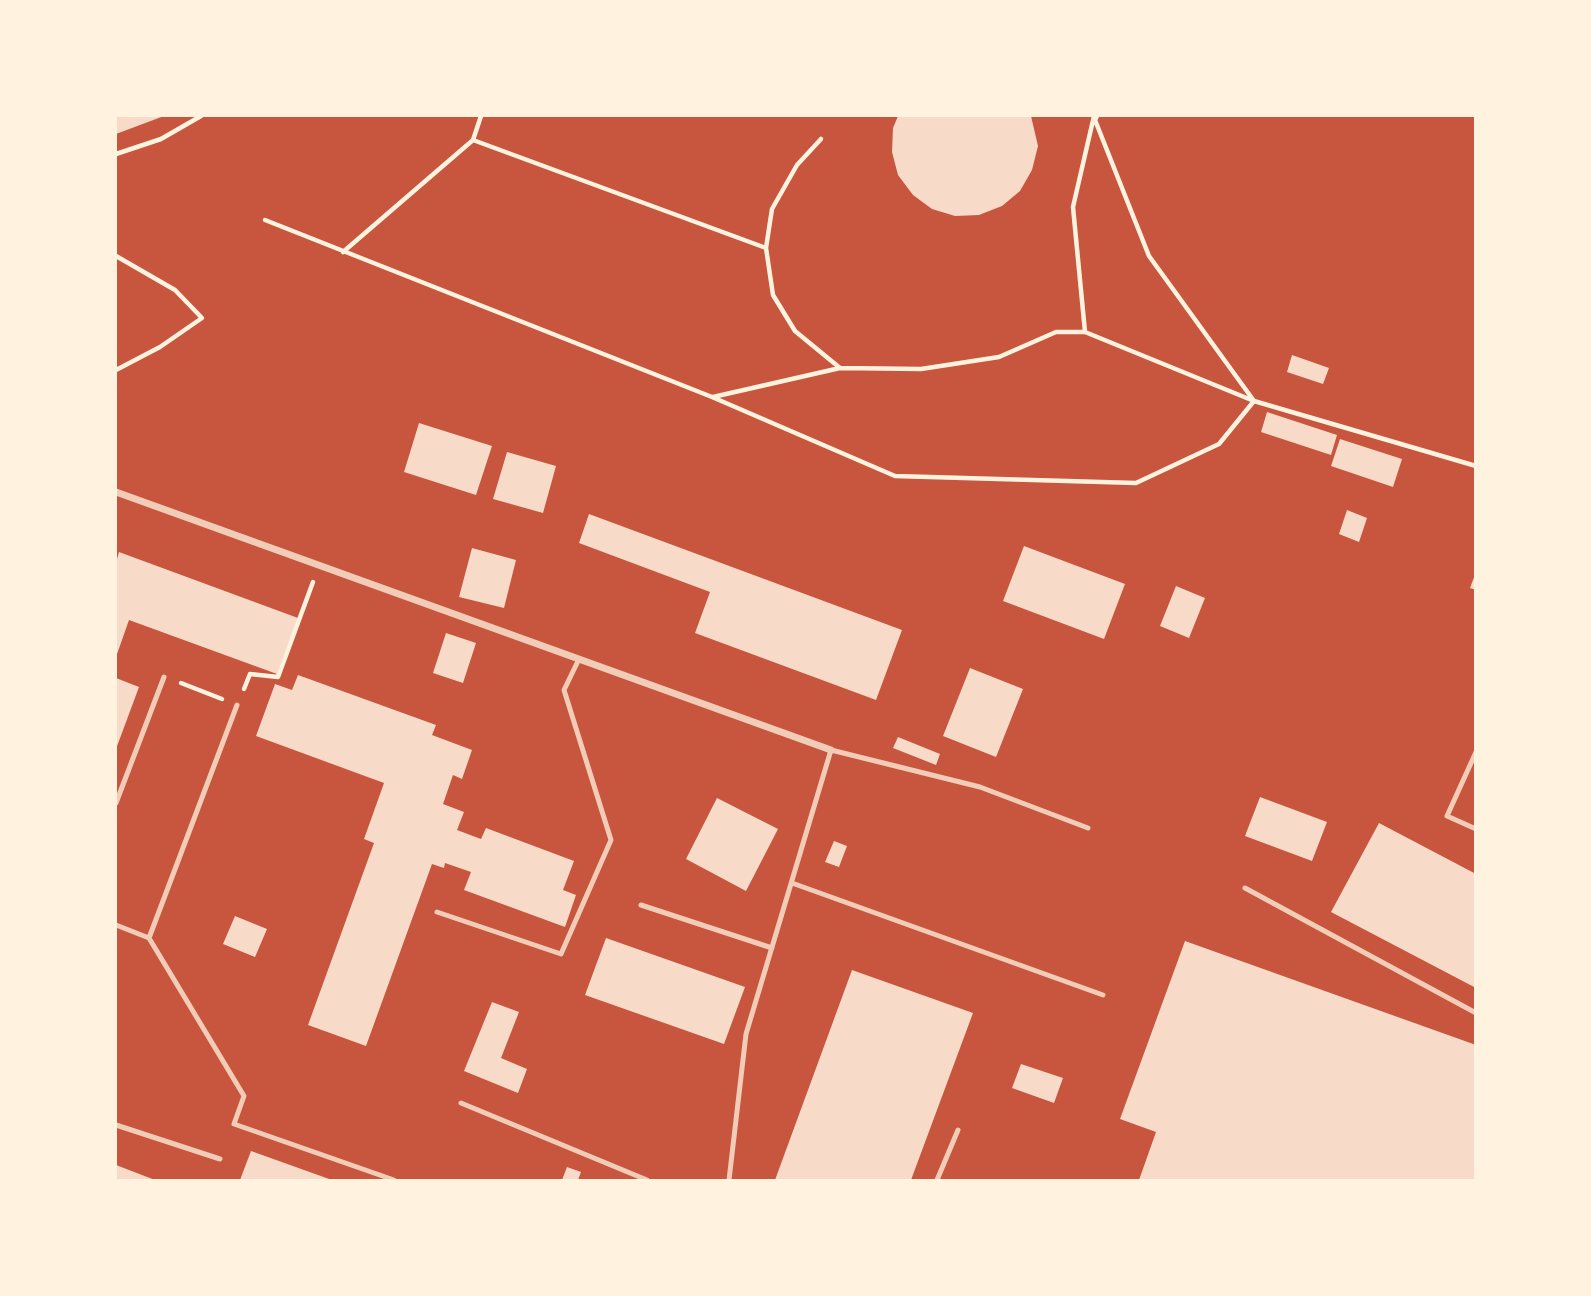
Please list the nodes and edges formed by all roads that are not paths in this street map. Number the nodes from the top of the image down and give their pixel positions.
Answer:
1 (116, 492) edge
2 (579, 659) junction
3 (164, 677) road end
4 (237, 705) road end
5 (831, 750) junction
6 (1475, 752) edge
7 (116, 803) edge
8 (1088, 828) dead end
9 (1475, 829) edge
10 (792, 883) junction
11 (1245, 888) dead end
12 (641, 905) dead end
13 (437, 912) dead end
14 (116, 925) edge
15 (149, 938) junction
16 (772, 948) junction
17 (1103, 995) dead end
18 (1475, 1013) edge
19 (461, 1103) dead end
20 (116, 1125) edge
21 (958, 1130) dead end
22 (220, 1159) dead end
23 (394, 1181) edge
24 (647, 1181) edge
25 (729, 1181) edge
26 (937, 1181) edge

1 - 2 street
2 - 5 street
2 - 13 lane
3 - 7 lane
4 - 15 lane
5 - 8 lane
5 - 10 lane
6 - 9 lane
10 - 16 lane
10 - 17 lane
11 - 18 lane
12 - 16 lane
14 - 15 lane
15 - 23 lane
16 - 25 lane
19 - 24 lane
20 - 22 lane
21 - 26 lane

